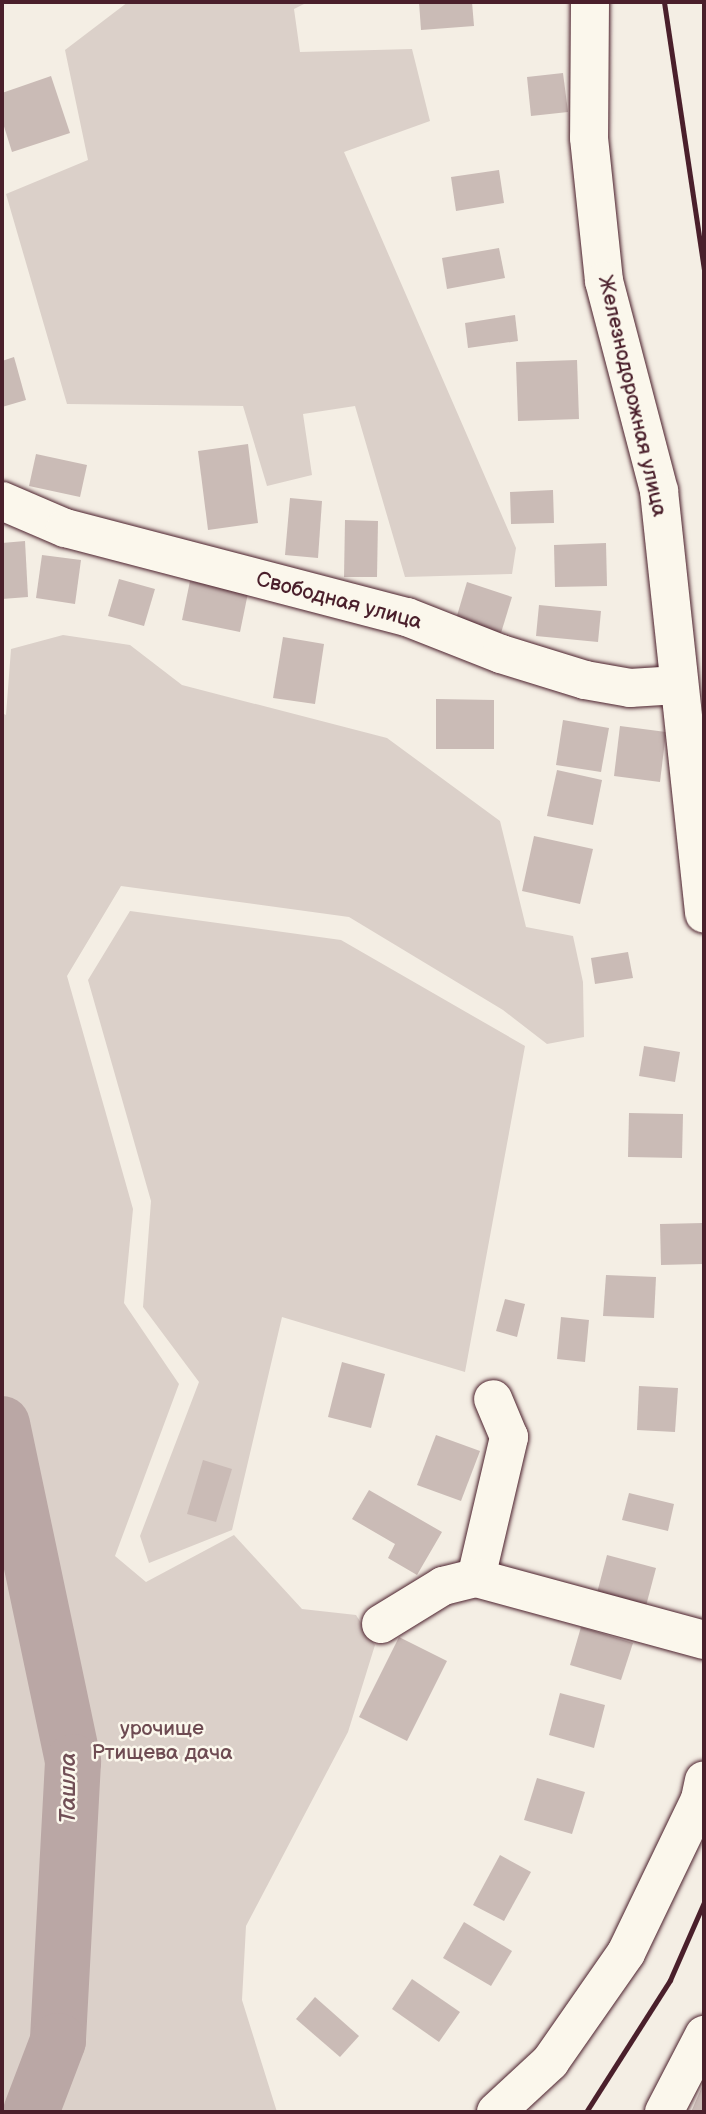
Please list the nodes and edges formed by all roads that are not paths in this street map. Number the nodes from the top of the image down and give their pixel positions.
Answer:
1 (590, 2) edge
2 (2, 501) edge
3 (678, 684) junction
4 (704, 914) edge
5 (493, 1399) dead end
6 (476, 1578) junction
7 (381, 1624) dead end
8 (704, 1640) edge
9 (704, 1780) edge
10 (704, 2035) edge
11 (496, 2112) edge
12 (664, 2112) edge

1 - 3 street, Железнодорожная улица
2 - 3 street, Свободная улица
3 - 4 street, Железнодорожная улица
5 - 6 street
6 - 7 street
6 - 8 street
9 - 11 street
10 - 12 street

